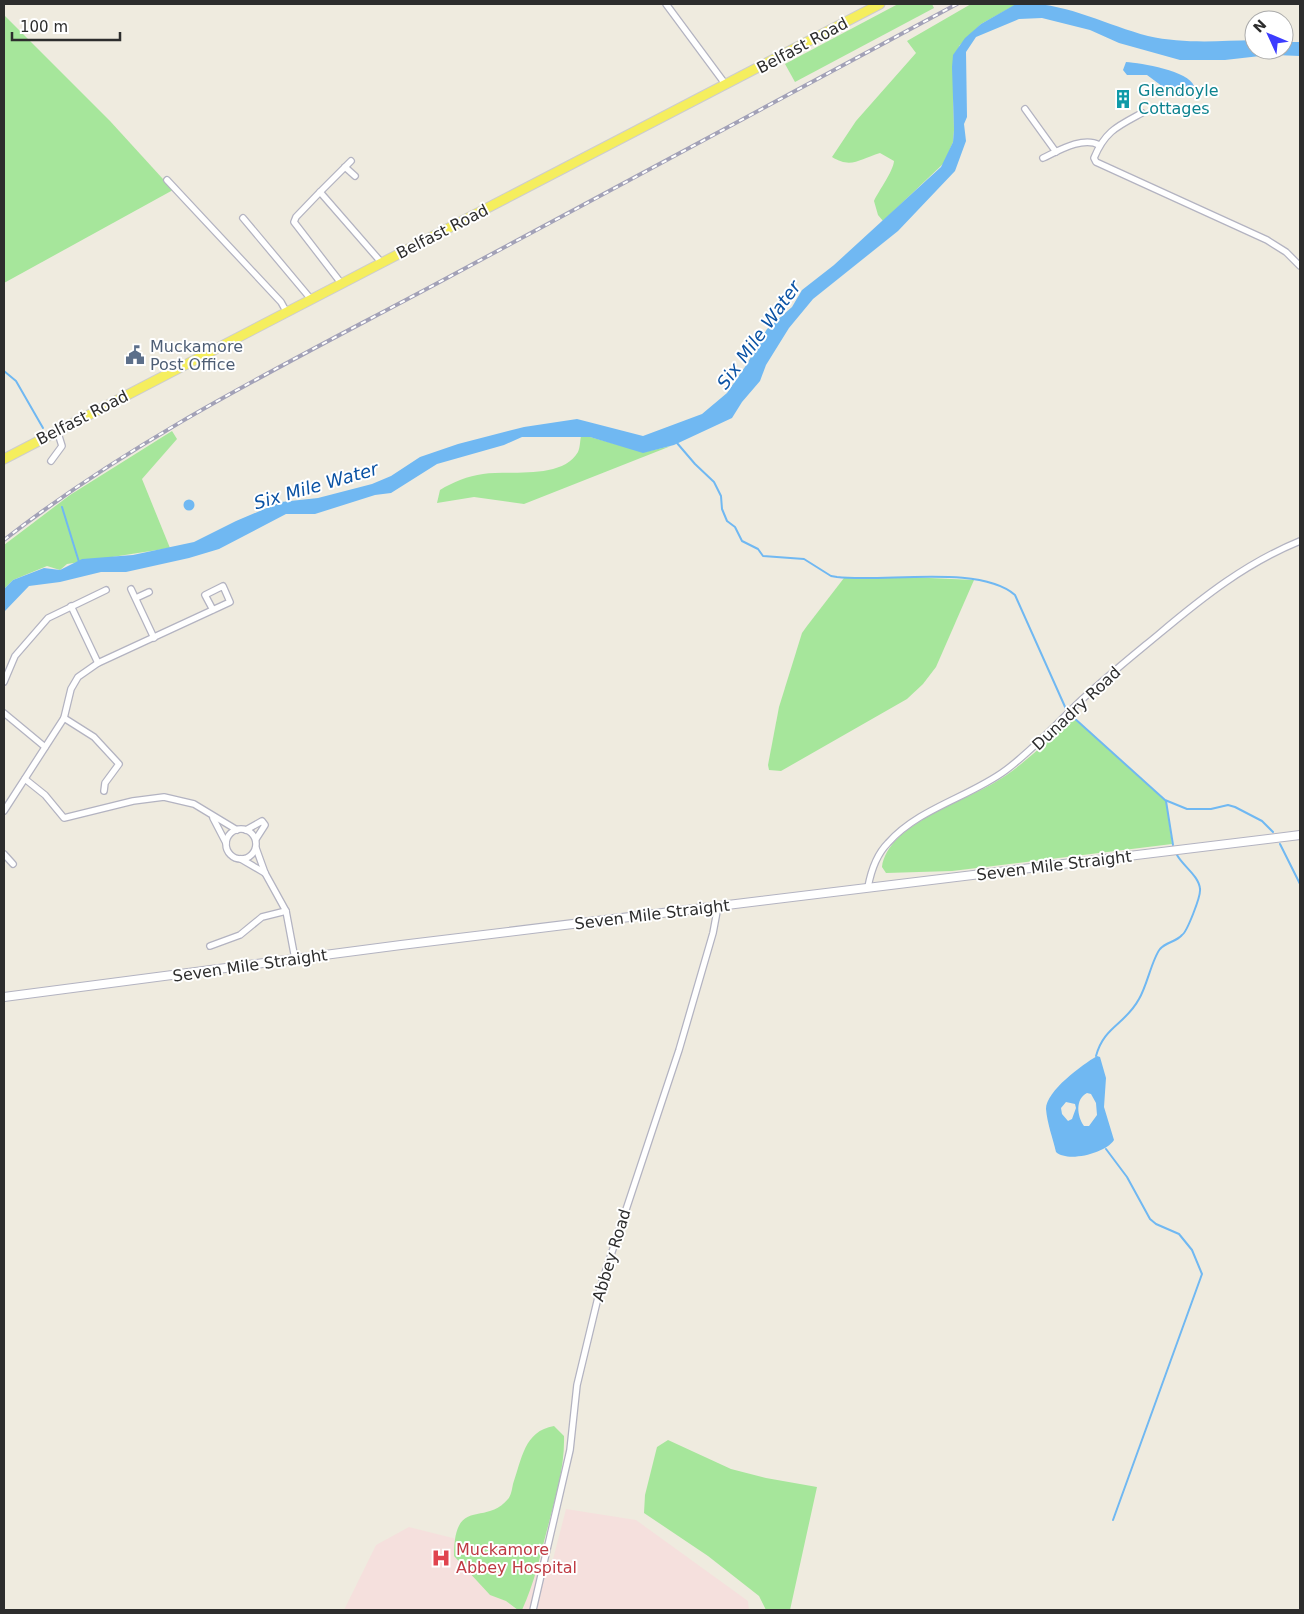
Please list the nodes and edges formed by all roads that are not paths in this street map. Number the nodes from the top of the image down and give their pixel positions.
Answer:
1 (666, 4) edge
2 (880, 4) edge
3 (726, 85) junction
4 (1025, 109) dead end
5 (1142, 113) dead end
6 (1099, 145) junction
7 (1056, 152) junction
8 (1043, 158) dead end
9 (351, 161) dead end
10 (345, 167) junction
11 (355, 176) dead end
12 (167, 180) dead end
13 (320, 192) junction
14 (243, 218) dead end
15 (382, 262) junction
16 (1300, 266) edge
17 (341, 283) junction
18 (310, 298) junction
19 (286, 311) junction
20 (56, 430) junction
21 (4, 458) edge
22 (52, 461) dead end
23 (1300, 541) edge
24 (132, 589) dead end
25 (106, 590) dead end
26 (149, 592) dead end
27 (136, 598) junction
28 (71, 606) junction
29 (212, 610) junction
30 (154, 638) junction
31 (98, 663) junction
32 (4, 682) edge
33 (4, 713) edge
34 (64, 718) junction
35 (45, 747) junction
36 (25, 779) junction
37 (104, 791) dead end
38 (4, 811) edge
39 (209, 813) junction
40 (237, 830) junction
41 (246, 830) junction
42 (1300, 835) edge
43 (256, 839) junction
44 (226, 844) junction
45 (256, 848) junction
46 (4, 854) edge
47 (240, 859) junction
48 (13, 864) dead end
49 (265, 873) junction
50 (868, 887) junction
51 (718, 906) junction
52 (286, 911) junction
53 (210, 946) dead end
54 (295, 959) junction
55 (4, 997) edge
56 (533, 1610) edge

1 - 3 street
2 - 3 main road, Belfast Road
3 - 15 main road, Belfast Road
4 - 7 street
5 - 6 street
6 - 7 street
6 - 16 street
7 - 8 street
9 - 10 street
10 - 11 street
10 - 13 street
12 - 19 street
13 - 15 street
13 - 17 street
14 - 18 street
15 - 17 main road, Belfast Road
17 - 18 main road, Belfast Road
18 - 19 main road, Belfast Road
19 - 20 main road, Belfast Road
20 - 21 main road, Belfast Road
20 - 22 street
23 - 50 street, Dunadry Road
24 - 27 street
25 - 28 street
26 - 27 street
27 - 30 street
28 - 31 street
28 - 32 street
29 - 29 street
29 - 30 street
30 - 31 street
31 - 34 street
33 - 35 street
34 - 35 street
34 - 37 street
35 - 36 street
36 - 38 street
36 - 39 street
39 - 40 street
39 - 44 street
40 - 41 street
40 - 44 street
41 - 43 street
41 - 43 street
42 - 50 main road, Seven Mile Straight
43 - 45 street
44 - 47 street
45 - 47 street
45 - 49 street
46 - 48 street
47 - 49 street
49 - 52 street
50 - 51 main road, Seven Mile Straight
51 - 54 main road, Seven Mile Straight
51 - 56 street, Abbey Road
52 - 53 street
52 - 54 street
54 - 55 main road, Seven Mile Straight

